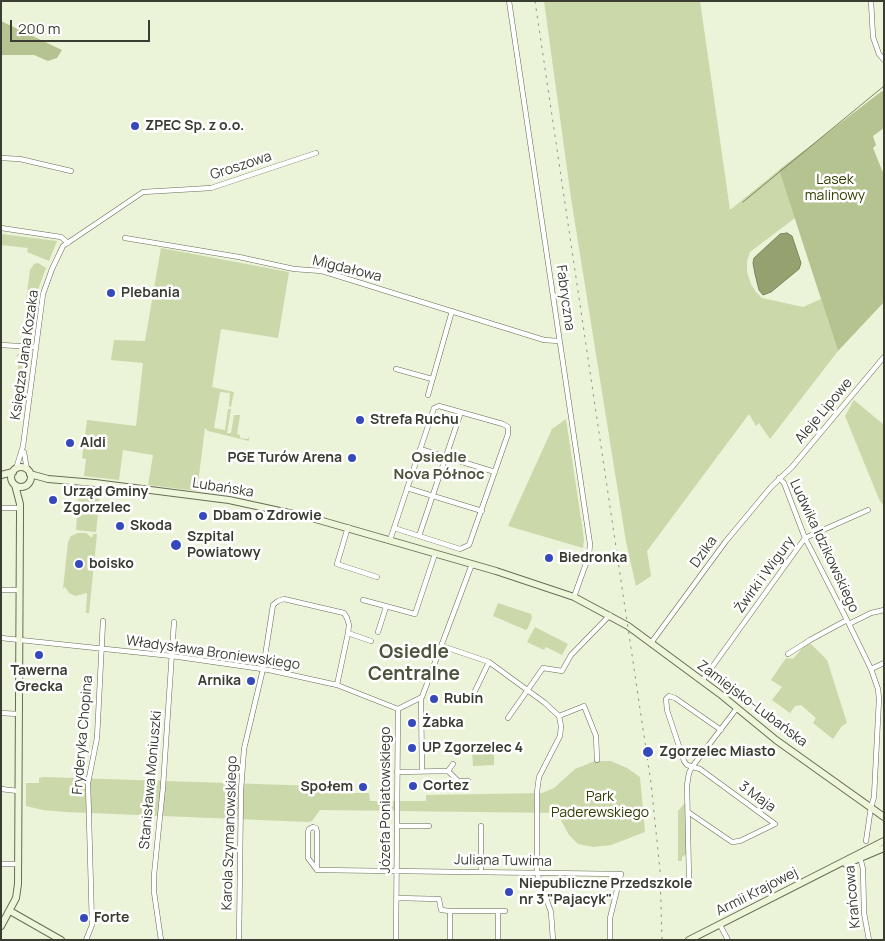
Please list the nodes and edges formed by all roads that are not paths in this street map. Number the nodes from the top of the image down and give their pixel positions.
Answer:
1 (509, 1) edge
2 (871, 1) edge
3 (884, 60) edge
4 (316, 153) dead end
5 (1, 158) edge
6 (71, 171) dead end
7 (1, 228) edge
8 (125, 238) dead end
9 (68, 243) junction
10 (452, 311) junction
11 (560, 341) junction
12 (1, 345) edge
13 (35, 347) junction
14 (884, 357) edge
15 (396, 369) dead end
16 (432, 379) junction
17 (428, 395) dead end
18 (461, 412) junction
19 (23, 446) junction
20 (420, 449) junction
21 (446, 457) junction
22 (15, 470) junction
23 (28, 472) junction
24 (495, 472) junction
25 (1, 476) edge
26 (779, 478) junction
27 (48, 480) junction
28 (14, 483) junction
29 (27, 485) junction
30 (407, 488) junction
31 (433, 496) junction
32 (20, 506) junction
33 (1, 508) edge
34 (868, 510) dead end
35 (482, 511) junction
36 (348, 527) junction
37 (394, 528) junction
38 (420, 536) junction
39 (805, 538) junction
40 (390, 540) junction
41 (435, 554) junction
42 (472, 564) junction
43 (377, 577) dead end
44 (1, 590) edge
45 (19, 590) junction
46 (574, 597) junction
47 (363, 600) dead end
48 (386, 607) junction
49 (884, 610) edge
50 (610, 615) junction
51 (103, 621) dead end
52 (174, 622) dead end
53 (848, 622) junction
54 (378, 632) dead end
55 (348, 633) junction
56 (1, 638) edge
57 (19, 640) junction
58 (371, 641) dead end
59 (651, 644) junction
60 (442, 646) junction
61 (101, 649) junction
62 (788, 654) dead end
63 (172, 656) junction
64 (488, 662) junction
65 (884, 663) edge
66 (263, 669) junction
67 (871, 669) junction
68 (702, 681) junction
69 (337, 685) junction
70 (475, 691) dead end
71 (528, 691) junction
72 (421, 698) junction
73 (737, 708) junction
74 (398, 709) junction
75 (1, 713) edge
76 (18, 714) junction
77 (559, 716) junction
78 (508, 718) dead end
79 (720, 730) junction
80 (597, 760) dead end
81 (453, 764) dead end
82 (692, 767) junction
83 (422, 771) junction
84 (448, 771) junction
85 (397, 772) junction
86 (468, 781) dead end
87 (1, 789) edge
88 (18, 790) junction
89 (871, 807) junction
90 (688, 812) junction
91 (881, 816) edge
92 (884, 822) edge
93 (397, 826) junction
94 (429, 826) dead end
95 (481, 826) dead end
96 (866, 841) dead end
97 (884, 841) edge
98 (884, 848) edge
99 (859, 855) junction
100 (1, 864) edge
101 (17, 864) junction
102 (317, 870) junction
103 (397, 872) junction
104 (481, 872) junction
105 (537, 873) junction
106 (689, 879) dead end
107 (397, 898) junction
108 (10, 911) junction
109 (450, 911) junction
110 (498, 911) junction
111 (505, 911) dead end
112 (720, 924) junction
113 (1, 926) edge
114 (61, 940) edge
115 (86, 940) edge
116 (160, 940) edge
117 (239, 940) edge
118 (396, 940) edge
119 (450, 940) edge
120 (498, 940) edge
121 (553, 940) edge
122 (610, 940) edge
123 (689, 940) edge
124 (728, 940) edge
125 (868, 940) edge

1 - 11 street, Fabryczna
2 - 3 street
4 - 9 street, Groszowa
5 - 6 street
7 - 9 street
8 - 10 street, Migdałowa
9 - 13 street, Księdza Jana Kozaka
10 - 11 street, Migdałowa
10 - 16 street
11 - 46 street, Fabryczna
12 - 13 street
13 - 19 street, Księdza Jana Kozaka
14 - 26 street, Aleje Lipowe
15 - 16 street
16 - 17 street
18 - 20 street
18 - 21 street
18 - 24 street
19 - 22 street, Księdza Jana Kozaka
19 - 23 street, Księdza Jana Kozaka
20 - 21 street
20 - 30 street
21 - 24 street
21 - 31 street
22 - 23 main road
22 - 25 main road
22 - 28 main road
23 - 27 main road, Lubańska
23 - 29 main road
24 - 35 street
25 - 28 main road
26 - 39 street, Ludwika Idzikowskiego
26 - 59 street, Dzika
27 - 29 main road, Lubańska
27 - 36 main road, Lubańska
28 - 29 main road
28 - 32 main road
29 - 32 main road
30 - 31 street
30 - 37 street
31 - 35 street
31 - 38 street
32 - 33 street
32 - 45 main road
34 - 39 street, Żwirki i Wigury
35 - 38 street
36 - 40 main road, Lubańska
36 - 43 street
37 - 38 street
37 - 40 street
39 - 53 street, Ludwika Idzikowskiego
39 - 68 street, Żwirki i Wigury
40 - 41 main road, Lubańska
41 - 42 main road, Lubańska
41 - 48 street
42 - 46 main road, Lubańska
42 - 60 street
44 - 45 street
45 - 57 main road
46 - 50 main road, Lubańska
47 - 48 street
48 - 54 street
49 - 53 street, Ludwika Idzikowskiego
50 - 59 main road, Zamiejsko-Lubańska
50 - 71 street
51 - 61 street, Fryderyka Chopina
52 - 63 street, Stanisława Moniuszki
53 - 62 street
53 - 67 street, Ludwika Idzikowskiego
55 - 58 street
55 - 66 street, Karola Szymanowskiego
55 - 69 street
56 - 57 street, Władysława Broniewskiego
57 - 61 street, Władysława Broniewskiego
57 - 76 main road
59 - 68 main road, Zamiejsko-Lubańska
60 - 64 street
60 - 72 street
61 - 63 street, Władysława Broniewskiego
61 - 115 street, Fryderyka Chopina
63 - 66 street, Władysława Broniewskiego
63 - 116 street, Stanisława Moniuszki
64 - 70 street
64 - 71 street
65 - 67 street
66 - 69 street, Władysława Broniewskiego
66 - 117 street, Karola Szymanowskiego
67 - 89 street, Ludwika Idzikowskiego
68 - 73 main road, Zamiejsko-Lubańska
69 - 74 street, Władysława Broniewskiego
71 - 77 street
71 - 78 street
72 - 74 street, Józefa Poniatowskiego
72 - 83 street
73 - 79 street
73 - 89 main road, Zamiejsko-Lubańska
74 - 85 street, Józefa Poniatowskiego
75 - 76 street
76 - 88 main road
77 - 80 street
77 - 105 street
79 - 82 street
79 - 82 street
81 - 84 street
82 - 90 street
82 - 90 street, 3 Maja
83 - 84 street
83 - 85 street
84 - 86 street
85 - 93 street, Józefa Poniatowskiego
87 - 88 street
88 - 101 main road
89 - 91 main road, Zamiejsko-Lubańska
89 - 96 street, Ludwika Idzikowskiego
90 - 106 street
91 - 92 main road, Zamiejsko-Lubańska
93 - 94 street
93 - 103 street, Józefa Poniatowskiego
95 - 104 street
97 - 99 main road, Armii Krajowej
98 - 99 main road, Armii Krajowej
99 - 112 main road, Armii Krajowej
99 - 125 street, Krańcowa
100 - 101 street
101 - 108 main road
102 - 102 street
102 - 103 street, Juliana Tuwima
103 - 104 street, Juliana Tuwima
103 - 107 street, Józefa Poniatowskiego
104 - 105 street, Juliana Tuwima
105 - 121 street
105 - 122 street, Juliana Tuwima
107 - 109 street
107 - 118 street, Józefa Poniatowskiego
108 - 113 main road
108 - 114 main road
109 - 110 street
109 - 119 street
110 - 111 street
110 - 120 street
112 - 123 main road, Armii Krajowej
112 - 124 street

